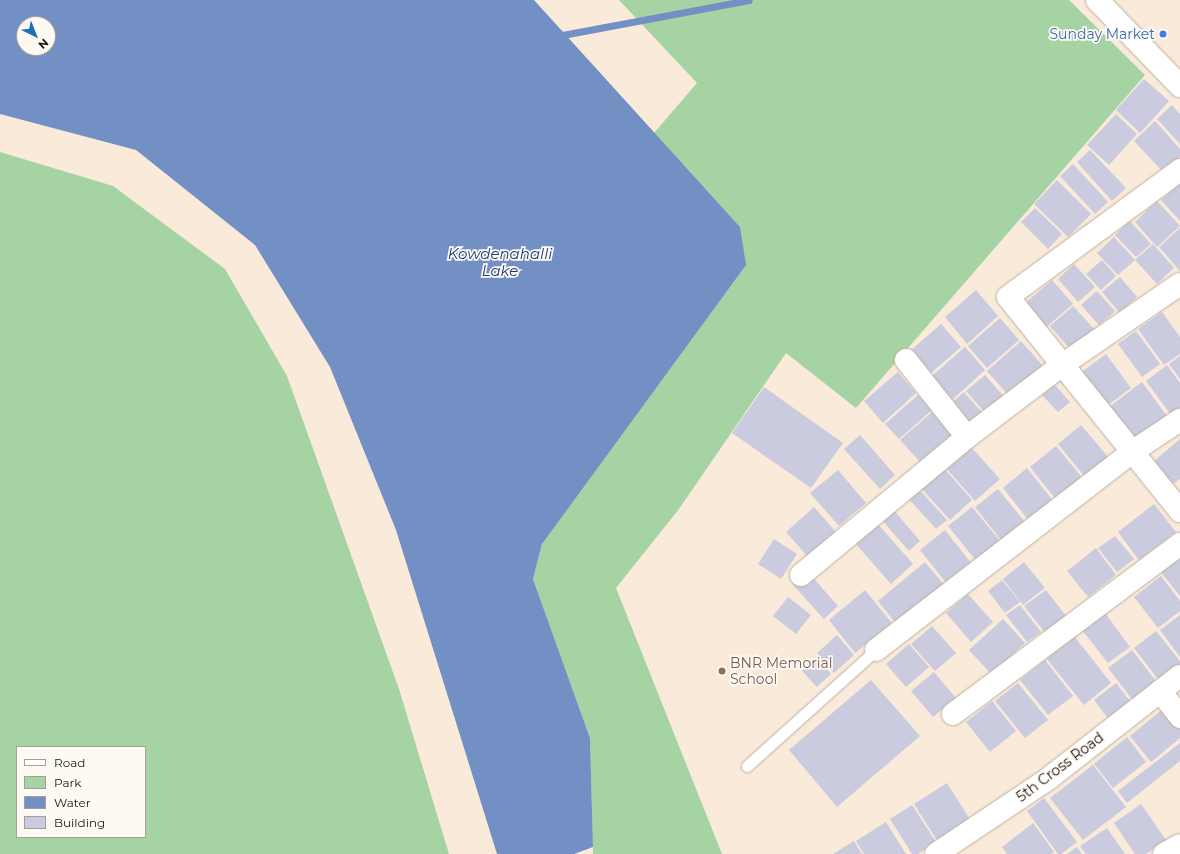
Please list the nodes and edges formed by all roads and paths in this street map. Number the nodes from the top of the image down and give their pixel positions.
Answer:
1 (1097, 0) edge
2 (1180, 86) edge
3 (1180, 170) edge
4 (1180, 284) edge
5 (906, 360) dead end
6 (1062, 365) junction
7 (1180, 420) edge
8 (967, 437) junction
9 (1132, 452) junction
10 (1180, 511) edge
11 (1180, 544) edge
12 (800, 575) dead end
13 (876, 650) joint
14 (1180, 676) edge
15 (1160, 691) junction
16 (953, 714) dead end
17 (1180, 717) edge
18 (747, 766) dead end
19 (1180, 845) edge
20 (936, 854) edge
21 (1164, 854) edge

1 - 2 street
3 - 6 street
4 - 6 street
5 - 8 street
6 - 8 street
6 - 9 street
7 - 9 street
8 - 12 street
9 - 10 street
9 - 13 street
11 - 16 street
13 - 18 lane
14 - 15 street, 5th Cross Road
15 - 17 street
15 - 20 street, 5th Cross Road
19 - 21 street

